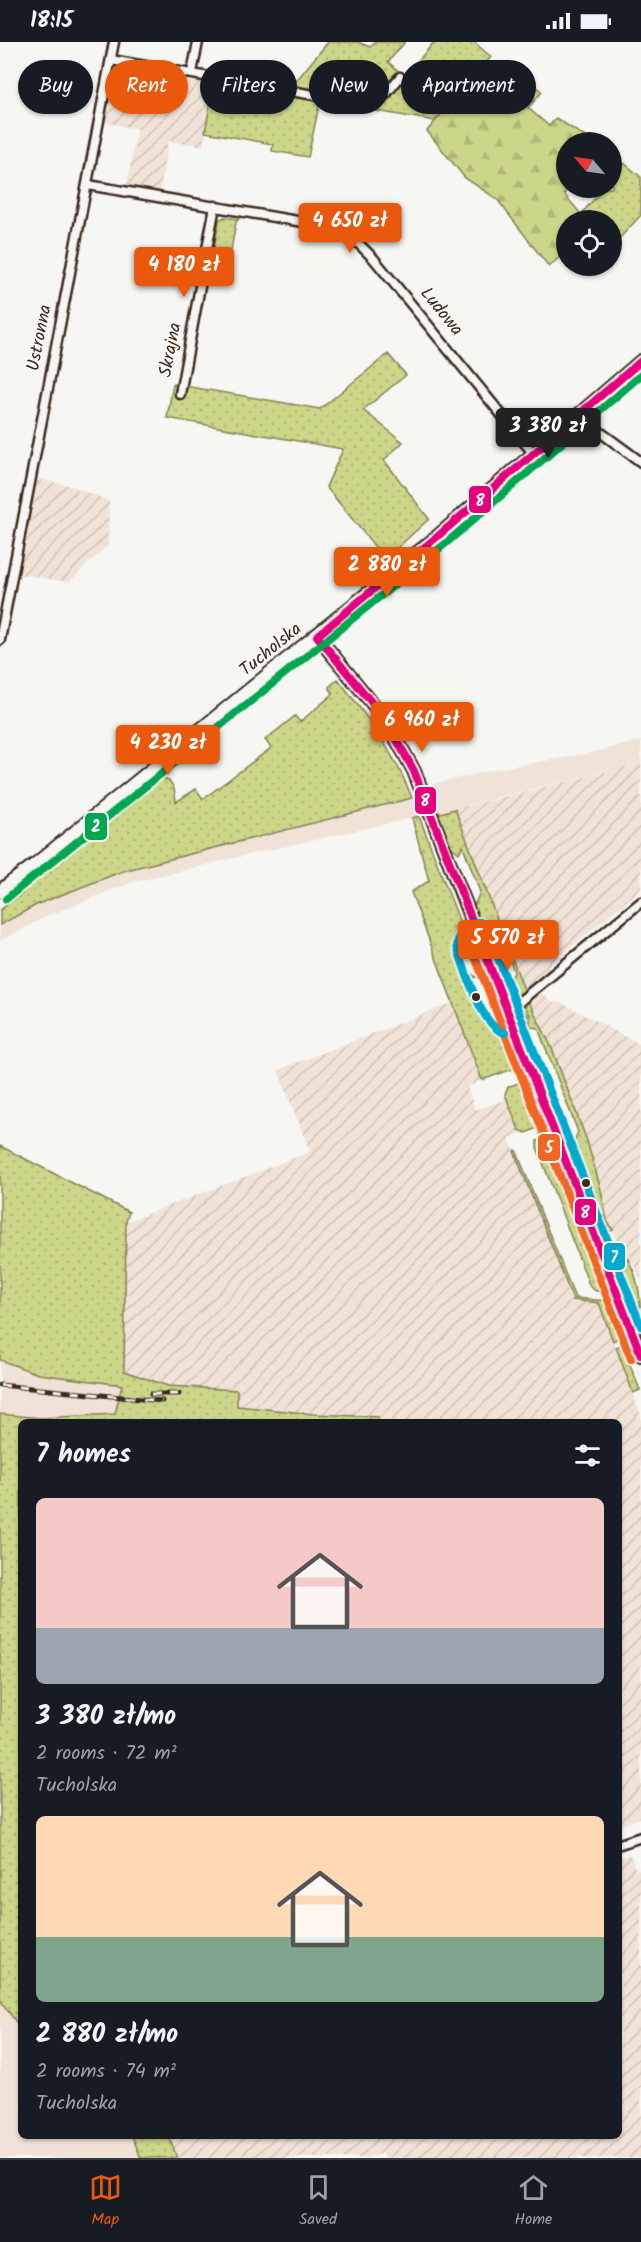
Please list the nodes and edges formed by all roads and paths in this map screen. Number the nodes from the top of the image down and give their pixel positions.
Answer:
1 (114, 42) edge
2 (198, 42) edge
3 (111, 60) edge
4 (188, 72) edge
5 (192, 73) junction
6 (400, 77) dead end
7 (105, 93) edge
8 (88, 185) junction
9 (215, 206) junction
10 (641, 362) edge
11 (180, 394) dead end
12 (577, 415) junction
13 (533, 453) junction
14 (641, 462) edge
15 (317, 636) junction
16 (0, 640) edge
17 (0, 891) edge
18 (641, 902) edge
19 (508, 1011) junction
20 (641, 1355) edge
21 (641, 1837) edge
22 (622, 1843) edge

1 - 3 street, Ustronna
2 - 5 street
4 - 5 street
5 - 6 street
7 - 8 street, Ustronna
8 - 9 street, Ludowa
8 - 16 street, Ustronna
9 - 11 street, Skrajna
9 - 13 street, Ludowa
10 - 12 main road, Tucholska
12 - 13 main road, Tucholska
12 - 14 street
13 - 15 main road, Tucholska
15 - 17 main road, Tucholska
15 - 19 main road
18 - 19 street
19 - 20 main road
21 - 22 street

